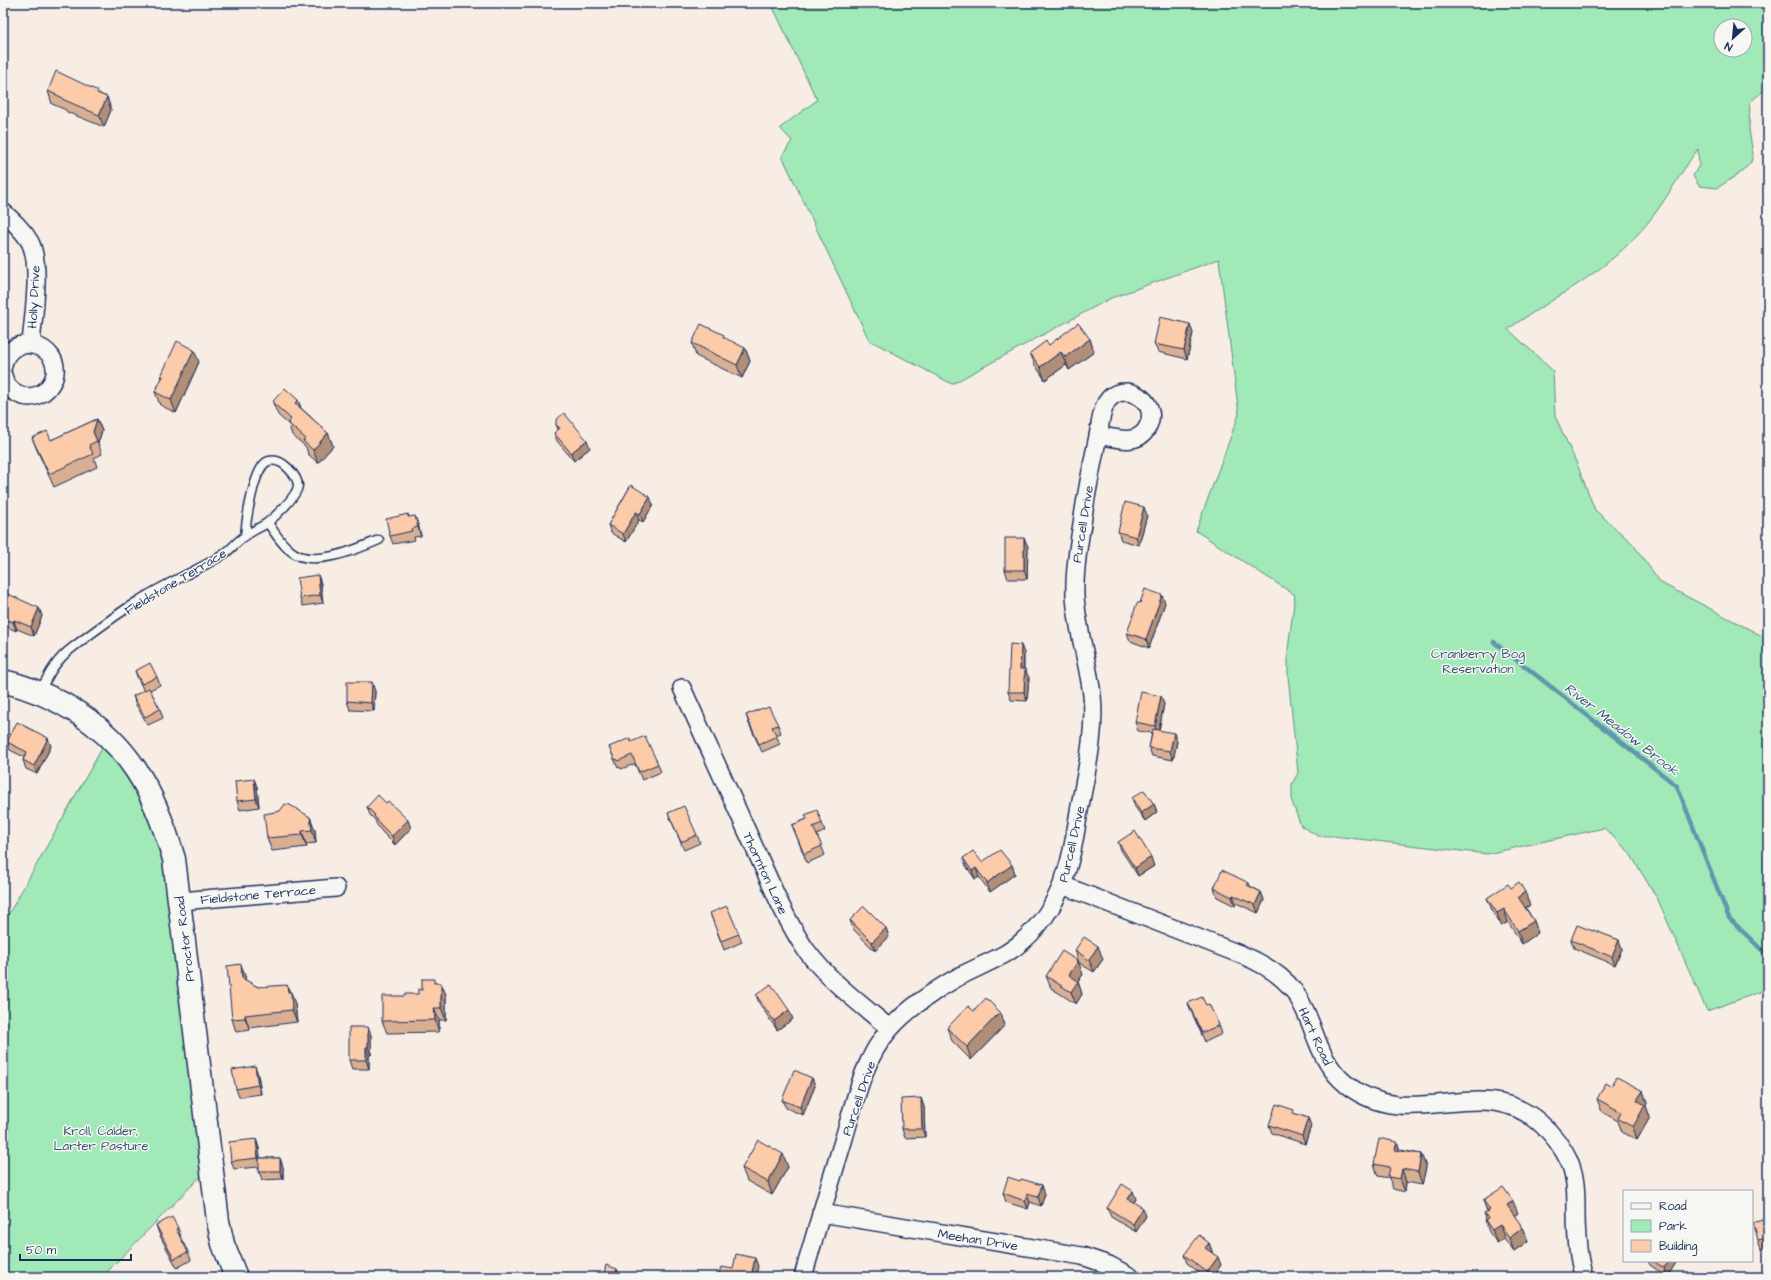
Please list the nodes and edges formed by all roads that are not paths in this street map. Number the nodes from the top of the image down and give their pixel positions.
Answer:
1 (3, 212) edge
2 (30, 344) junction
3 (3, 366) edge
4 (3, 375) edge
5 (1098, 434) dead end
6 (268, 522) junction
7 (245, 536) junction
8 (379, 540) dead end
9 (3, 681) edge
10 (682, 688) dead end
11 (40, 692) junction
12 (1062, 885) junction
13 (336, 888) dead end
14 (180, 901) junction
15 (890, 1029) junction
16 (821, 1213) junction
17 (236, 1277) edge
18 (804, 1277) edge
19 (1131, 1277) edge
20 (1584, 1277) edge

1 - 2 street, Holly Drive
2 - 3 street, Holly Drive
2 - 4 street, Holly Drive
5 - 12 street, Purcell Drive
6 - 7 lane, Fieldstone Terrace
6 - 7 lane, Fieldstone Terrace
6 - 8 lane
7 - 11 lane, Fieldstone Terrace
9 - 11 main road, Proctor Road
10 - 15 street, Thornton Lane
11 - 14 main road, Proctor Road
12 - 15 street, Purcell Drive
12 - 20 street, Hart Road
13 - 14 street, Fieldstone Terrace
14 - 17 main road, Proctor Road
15 - 16 street, Purcell Drive
16 - 18 street, Purcell Drive
16 - 19 street, Meehan Drive

